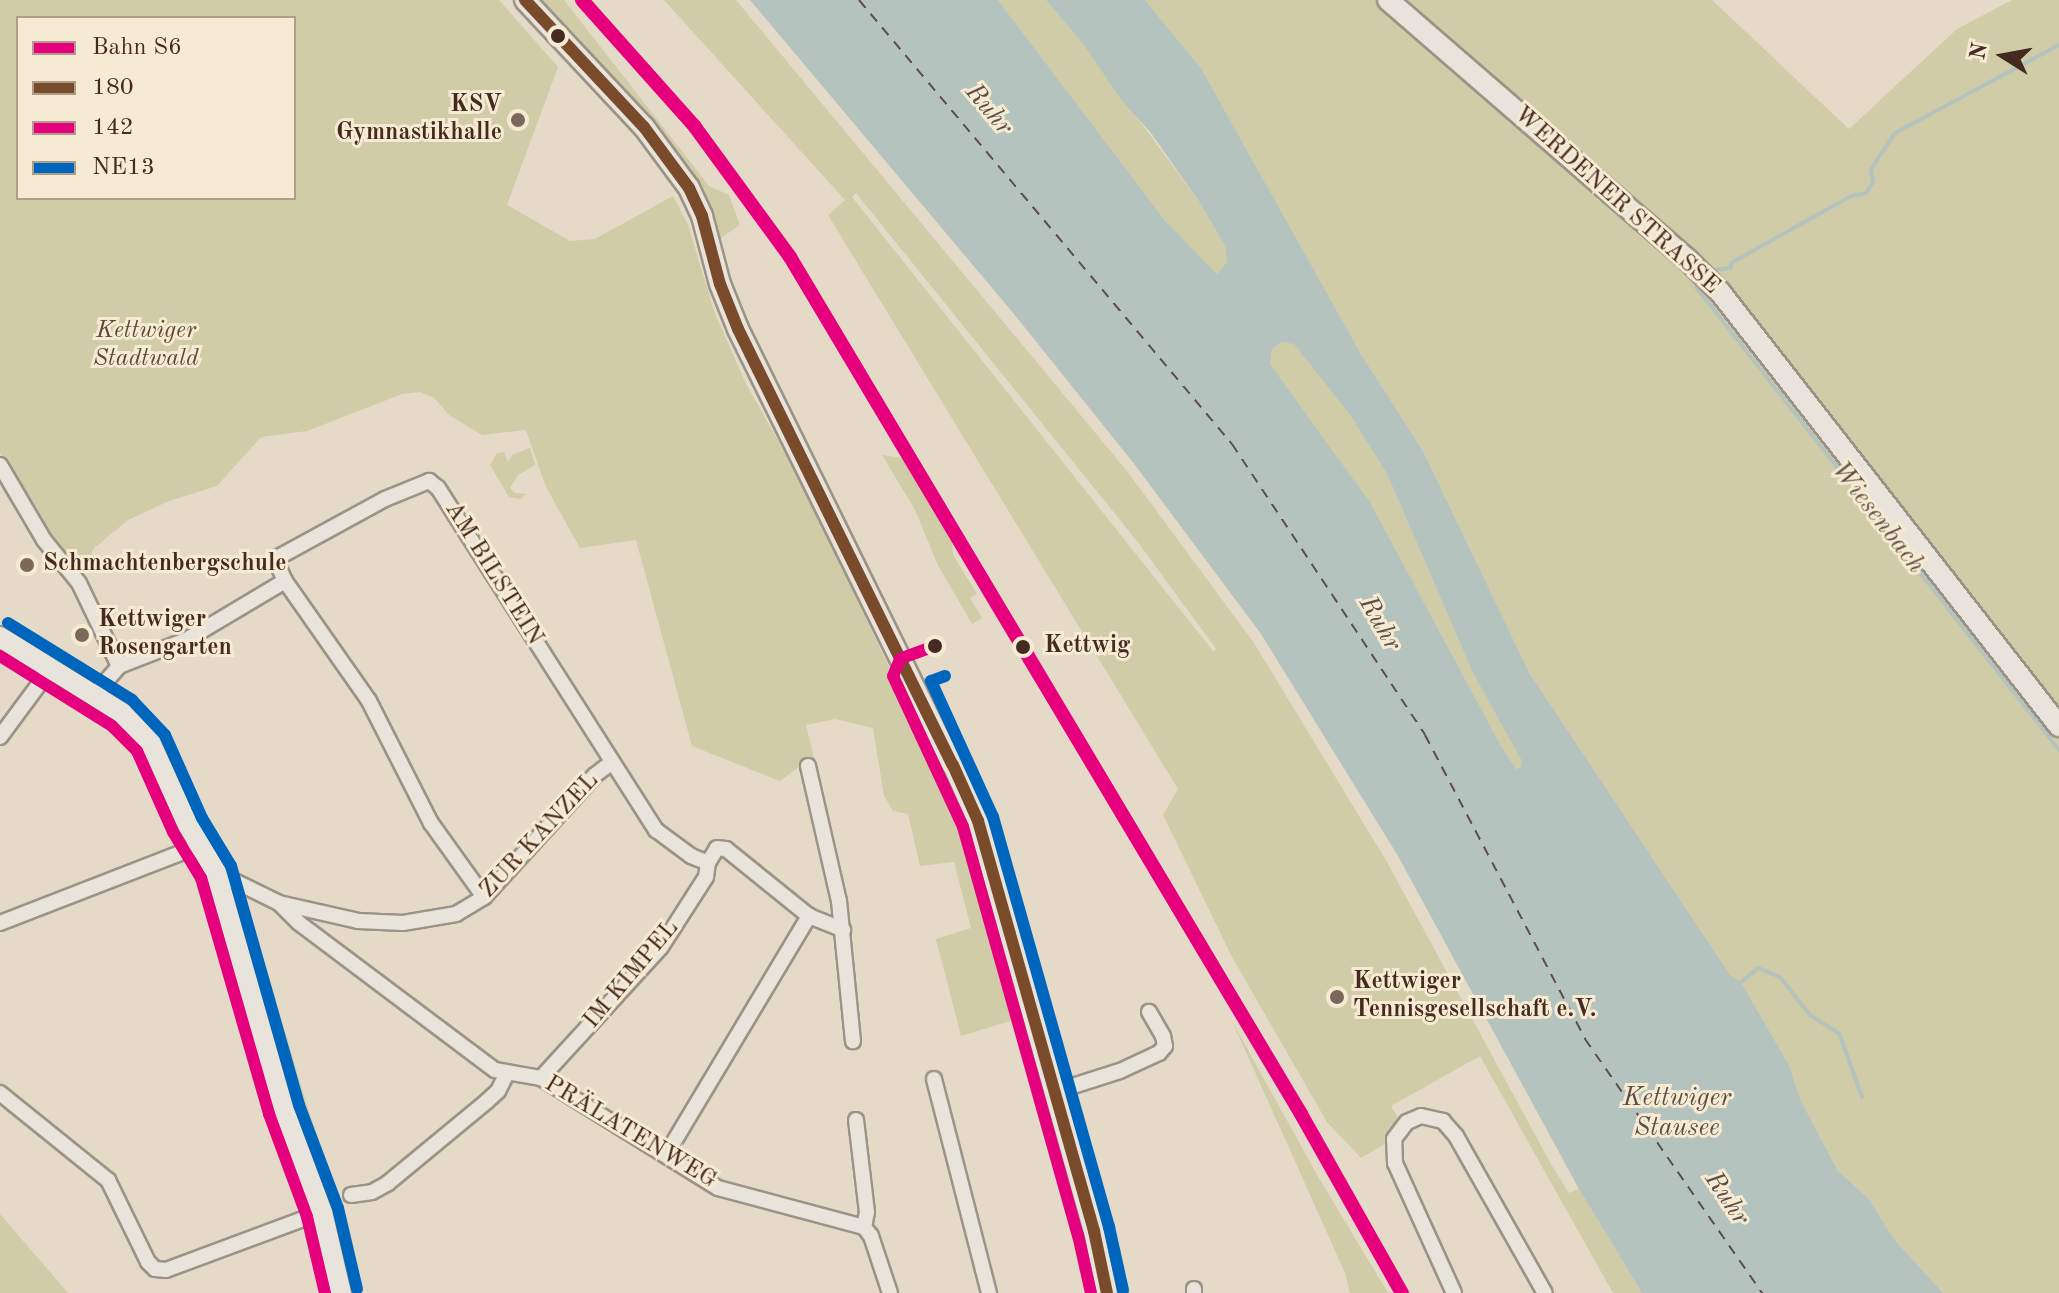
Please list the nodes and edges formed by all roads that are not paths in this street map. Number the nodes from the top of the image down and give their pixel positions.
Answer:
1 (525, 0) edge
2 (1388, 0) edge
3 (0, 465) edge
4 (285, 581) junction
5 (0, 637) edge
6 (119, 666) junction
7 (51, 668) junction
8 (94, 695) junction
9 (2059, 726) edge
10 (0, 737) edge
11 (612, 762) junction
12 (808, 766) dead end
13 (201, 845) junction
14 (708, 863) junction
15 (216, 872) junction
16 (484, 897) junction
17 (279, 903) junction
18 (809, 916) junction
19 (0, 923) edge
20 (843, 930) junction
21 (1149, 1012) dead end
22 (853, 1041) dead end
23 (506, 1075) junction
24 (541, 1078) junction
25 (934, 1079) dead end
26 (1054, 1092) junction
27 (0, 1093) edge
28 (856, 1120) dead end
29 (666, 1155) junction
30 (351, 1195) dead end
31 (322, 1212) junction
32 (864, 1227) junction
33 (341, 1293) edge
34 (890, 1293) edge
35 (989, 1293) edge
36 (1107, 1293) edge
37 (1454, 1293) edge
38 (1545, 1293) edge

1 - 26 main road
2 - 9 main road, WERDENER STRASSE
3 - 6 street
4 - 6 street
4 - 11 street, AM BILSTEIN
4 - 16 street
5 - 7 main road
6 - 8 street
7 - 8 main road
7 - 10 street
8 - 13 main road
11 - 14 street, AM BILSTEIN
11 - 16 street, ZUR KANZEL
12 - 20 street
13 - 15 main road
13 - 19 street
14 - 18 street
14 - 24 street, IM KIMPEL
15 - 17 street, PRÄLATENWEG
15 - 31 main road
16 - 17 street, ZUR KANZEL
17 - 23 street, PRÄLATENWEG
18 - 20 street
18 - 29 street
20 - 22 street
21 - 26 street
23 - 24 street, PRÄLATENWEG
23 - 30 street
24 - 29 street, PRÄLATENWEG
25 - 35 street
26 - 36 main road
27 - 31 street
28 - 32 street
29 - 32 street, PRÄLATENWEG
31 - 33 main road
32 - 34 street
37 - 38 street

